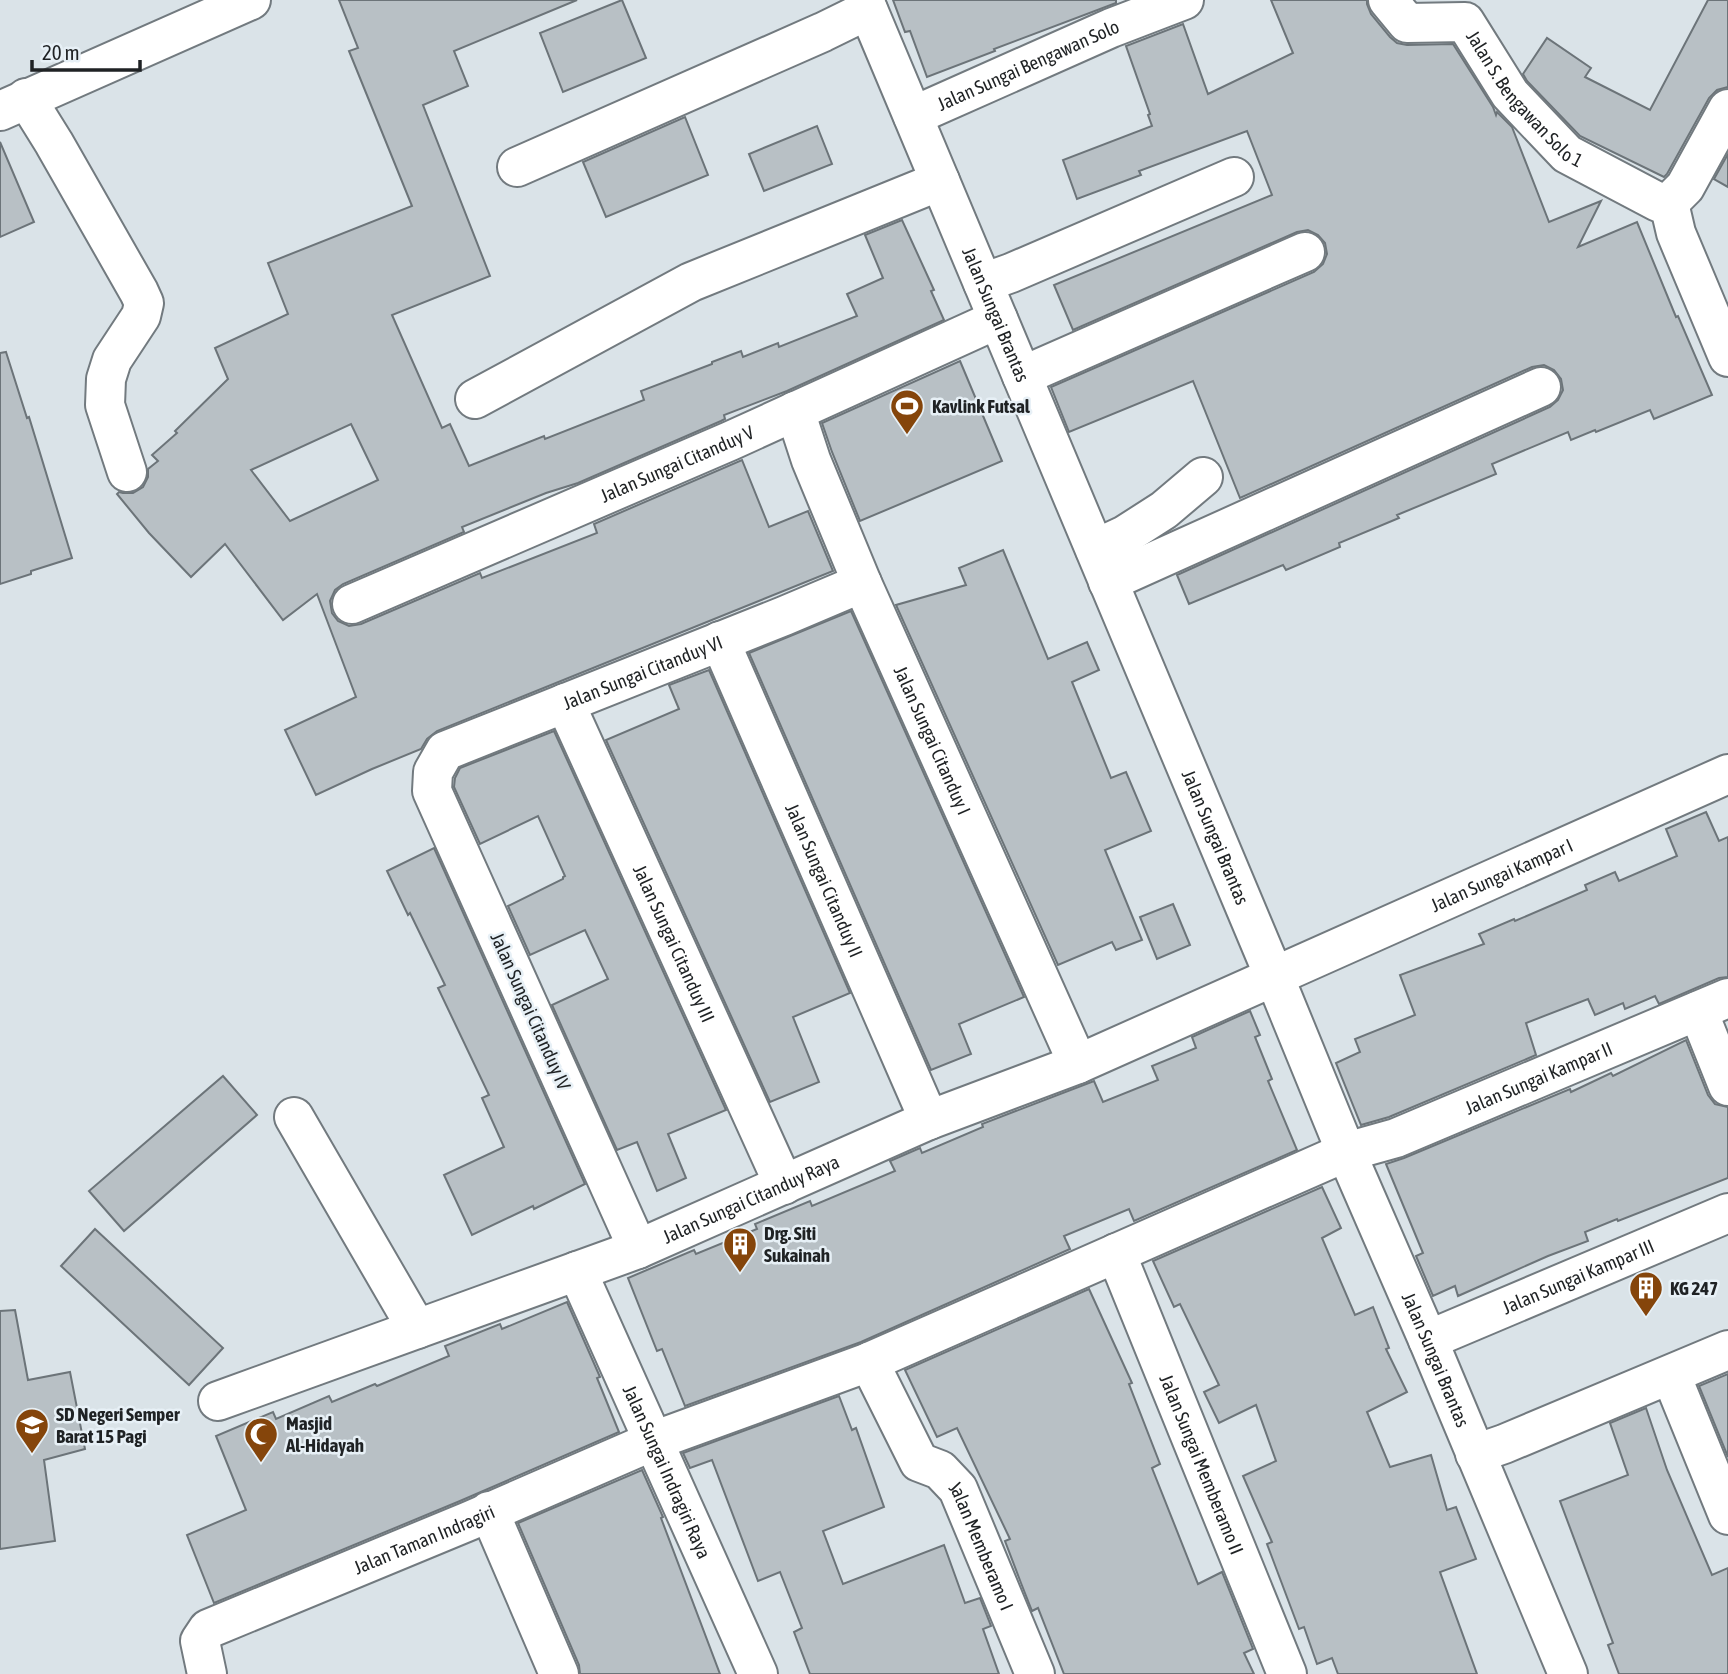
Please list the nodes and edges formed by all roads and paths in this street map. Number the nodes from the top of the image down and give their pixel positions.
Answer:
1 (251, 0) edge
2 (1184, 0) edge
3 (1388, 0) edge
4 (866, 5) edge
5 (13, 105) edge
6 (1728, 109) edge
7 (913, 116) junction
8 (517, 167) dead end
9 (1234, 177) dead end
10 (940, 181) junction
11 (1669, 203) junction
12 (1305, 252) dead end
13 (983, 283) junction
14 (998, 319) junction
15 (1728, 357) edge
16 (1022, 376) junction
17 (1541, 387) dead end
18 (475, 399) dead end
19 (795, 411) junction
20 (127, 472) dead end
21 (1203, 477) dead end
22 (1102, 566) junction
23 (862, 583) junction
24 (352, 604) dead end
25 (720, 641) junction
26 (565, 703) junction
27 (433, 772) joint
28 (1728, 774) edge
29 (1274, 976) junction
30 (1713, 1005) edge
31 (1078, 1064) junction
32 (1728, 1086) edge
33 (294, 1117) dead end
34 (929, 1120) junction
35 (1346, 1152) junction
36 (784, 1185) junction
37 (1728, 1213) edge
38 (638, 1248) junction
39 (1116, 1254) junction
40 (577, 1271) junction
41 (417, 1329) junction
42 (1428, 1340) junction
43 (1728, 1350) edge
44 (869, 1362) junction
45 (1671, 1375) junction
46 (218, 1401) dead end
47 (653, 1441) junction
48 (1475, 1454) junction
49 (489, 1511) junction
50 (1728, 1515) edge
51 (203, 1658) edge
52 (554, 1672) edge
53 (758, 1674) edge
54 (1035, 1674) edge
55 (1287, 1674) edge
56 (1568, 1674) edge

1 - 5 street
2 - 7 street, Jalan Sungai Bengawan Solo
3 - 11 street, Jalan S. Bengawan Solo 1
4 - 7 street, Jalan Sungai Brantas
4 - 8 street
5 - 20 street
6 - 11 street
7 - 10 street, Jalan Sungai Brantas
9 - 13 street
10 - 13 street, Jalan Sungai Brantas
10 - 18 street
11 - 15 street
12 - 16 street
13 - 14 street, Jalan Sungai Brantas
14 - 16 street, Jalan Sungai Brantas
14 - 19 street, Jalan Sungai Citanduy V
16 - 22 street, Jalan Sungai Brantas
17 - 22 street
19 - 23 street, Jalan Sungai Citanduy I
19 - 24 street, Jalan Sungai Citanduy V
21 - 22 street
22 - 29 street, Jalan Sungai Brantas
23 - 25 street, Jalan Sungai Citanduy VI
23 - 31 street, Jalan Sungai Citanduy I
25 - 26 street, Jalan Sungai Citanduy VI
25 - 34 street, Jalan Sungai Citanduy II
26 - 27 street, Jalan Sungai Citanduy VI
26 - 36 street, Jalan Sungai Citanduy III
27 - 38 street, Jalan Sungai Citanduy IV
28 - 29 street, Jalan Sungai Kampar I
29 - 31 street, Jalan Sungai Citanduy Raya
29 - 35 street, Jalan Sungai Brantas
30 - 32 street
30 - 35 street, Jalan Sungai Kampar II
31 - 34 street, Jalan Sungai Citanduy Raya
33 - 41 street
34 - 36 street, Jalan Sungai Citanduy Raya
35 - 39 street, Jalan Sungai Kampar II
35 - 42 street, Jalan Sungai Brantas
36 - 38 street, Jalan Sungai Citanduy Raya
37 - 42 street, Jalan Sungai Kampar III
38 - 40 street, Jalan Sungai Citanduy Raya
39 - 44 street, Jalan Taman Indragiri
39 - 55 street, Jalan Sungai Memberamo II
40 - 41 street, Jalan Sungai Citanduy Raya
40 - 47 street, Jalan Sungai Indragiri Raya
41 - 46 street, Jalan Sungai Citanduy Raya
42 - 48 street, Jalan Sungai Brantas
43 - 45 street
44 - 47 street, Jalan Taman Indragiri
44 - 54 street, Jalan Memberamo I
45 - 48 street
45 - 50 street
47 - 49 street, Jalan Taman Indragiri
47 - 53 street, Jalan Sungai Indragiri Raya
48 - 56 street, Jalan Sungai Brantas
49 - 51 street, Jalan Taman Indragiri
49 - 52 street

